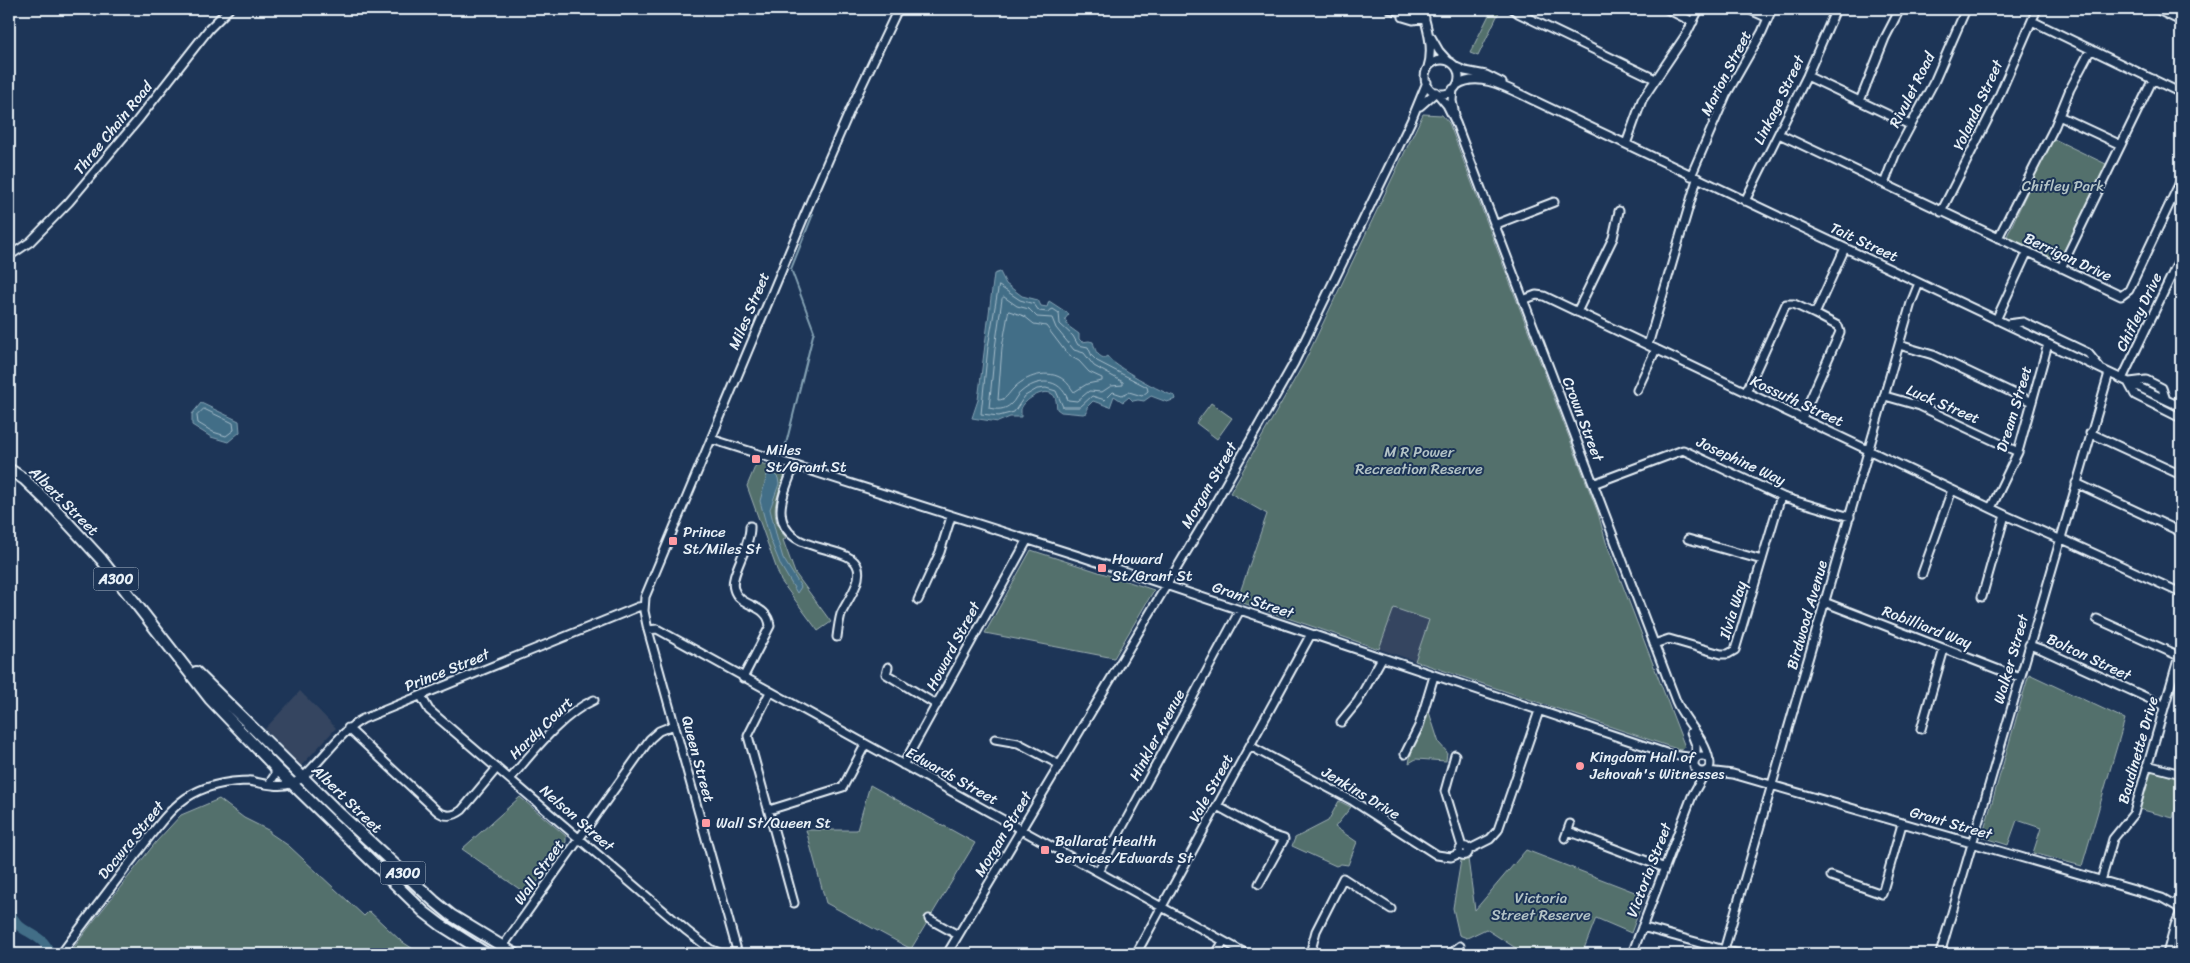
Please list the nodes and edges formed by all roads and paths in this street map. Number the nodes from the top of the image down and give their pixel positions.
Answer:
1 (229, 9) edge
2 (898, 9) edge
3 (1513, 9) edge
4 (1667, 9) edge
5 (1699, 9) edge
6 (1748, 9) edge
7 (1772, 9) edge
8 (1836, 9) edge
9 (1900, 9) edge
10 (1966, 9) edge
11 (2037, 9) edge
12 (2156, 9) edge
13 (1392, 10) edge
14 (1423, 13) edge
15 (1768, 18) junction
16 (2032, 21) junction
17 (2181, 21) edge
18 (1693, 22) junction
19 (1428, 32) junction
20 (2091, 49) junction
21 (1451, 63) junction
22 (1427, 70) junction
23 (1807, 76) junction
24 (1655, 78) junction
25 (2153, 79) junction
26 (1427, 82) junction
27 (1455, 87) junction
28 (1437, 92) junction
29 (2181, 92) edge
30 (1535, 101) junction
31 (1860, 101) junction
32 (2059, 116) junction
33 (1411, 121) junction
34 (1456, 123) junction
35 (1910, 125) junction
36 (1779, 134) junction
37 (1626, 144) junction
38 (2121, 146) junction
39 (1694, 178) junction
40 (2181, 180) edge
41 (1884, 184) junction
42 (1745, 201) junction
43 (1554, 202) dead end
44 (1619, 211) dead end
45 (1941, 212) junction
46 (1494, 225) junction
47 (1998, 238) junction
48 (1846, 248) junction
49 (2027, 253) junction
50 (9, 256) edge
51 (2181, 256) edge
52 (2061, 268) junction
53 (1919, 283) junction
54 (1523, 300) junction
55 (1577, 312) junction
56 (1815, 314) junction
57 (1996, 320) junction
58 (2006, 324) junction
59 (2048, 344) junction
60 (1899, 345) junction
61 (1648, 346) junction
62 (1656, 349) junction
63 (2101, 369) junction
64 (2109, 373) junction
65 (2127, 381) junction
66 (1637, 390) dead end
67 (1746, 392) junction
68 (2181, 395) edge
69 (1885, 396) junction
70 (2032, 402) junction
71 (2179, 406) edge
72 (1802, 418) junction
73 (2181, 418) edge
74 (2090, 433) junction
75 (711, 439) junction
76 (1868, 450) junction
77 (2018, 452) junction
78 (794, 466) junction
79 (9, 469) edge
80 (2181, 475) edge
81 (2076, 483) junction
82 (1593, 484) junction
83 (1952, 490) junction
84 (1781, 496) junction
85 (1991, 508) junction
86 (2005, 515) junction
87 (951, 517) junction
88 (1850, 517) junction
89 (750, 526) dead end
90 (2181, 532) edge
91 (2060, 538) junction
92 (1028, 539) junction
93 (1688, 539) dead end
94 (1762, 560) junction
95 (1922, 574) dead end
96 (1166, 586) junction
97 (2181, 593) edge
98 (1982, 597) dead end
99 (918, 600) dead end
100 (1824, 602) junction
101 (644, 609) junction
102 (1240, 610) junction
103 (2097, 620) dead end
104 (648, 630) junction
105 (1311, 634) junction
106 (670, 637) junction
107 (837, 637) dead end
108 (650, 638) junction
109 (1654, 644) junction
110 (2029, 645) junction
111 (1944, 648) junction
112 (172, 649) junction
113 (2180, 653) edge
114 (1382, 658) junction
115 (888, 667) dead end
116 (1434, 676) junction
117 (743, 678) junction
118 (2020, 678) junction
119 (770, 692) junction
120 (422, 696) junction
121 (594, 700) dead end
122 (937, 705) junction
123 (2164, 706) junction
124 (1539, 711) junction
125 (1341, 722) dead end
126 (1688, 724) junction
127 (674, 725) junction
128 (348, 728) junction
129 (1921, 729) dead end
130 (995, 739) dead end
131 (866, 745) junction
132 (1250, 746) junction
133 (1405, 754) dead end
134 (1454, 755) dead end
135 (1672, 756) junction
136 (1696, 758) junction
137 (1709, 760) junction
138 (903, 765) junction
139 (1060, 765) junction
140 (2147, 766) junction
141 (275, 767) junction
142 (497, 768) junction
143 (1695, 769) junction
144 (1706, 771) junction
145 (1733, 774) junction
146 (2181, 774) edge
147 (302, 777) junction
148 (510, 779) junction
149 (249, 781) junction
150 (271, 781) junction
151 (290, 781) junction
152 (1772, 785) junction
153 (1692, 796) junction
154 (1217, 806) junction
155 (769, 810) junction
156 (1902, 824) junction
157 (1021, 830) junction
158 (1568, 831) dead end
159 (579, 838) junction
160 (1972, 843) junction
161 (1463, 850) junction
162 (1665, 868) junction
163 (1098, 872) junction
164 (1831, 876) dead end
165 (2101, 881) junction
166 (1259, 884) dead end
167 (794, 903) dead end
168 (2179, 903) edge
169 (1162, 907) junction
170 (1391, 909) dead end
171 (929, 919) dead end
172 (1642, 927) junction
173 (958, 935) junction
174 (1223, 942) junction
175 (502, 946) junction
176 (1460, 946) dead end
177 (63, 952) edge
178 (1724, 952) edge
179 (487, 954) edge
180 (515, 954) edge
181 (722, 954) edge
182 (736, 954) edge
183 (947, 954) edge
184 (1136, 954) edge
185 (1216, 954) edge
186 (1247, 954) edge
187 (1310, 954) edge
188 (1450, 954) edge
189 (1632, 954) edge
190 (1738, 954) edge
191 (1940, 954) edge
192 (2166, 954) edge

1 - 50 street, Three Chain Road
2 - 75 street, Miles Street
3 - 24 street
4 - 18 street
5 - 18 street
6 - 15 street
7 - 15 street, Marion Street
8 - 23 street, Linkage Street
9 - 31 street
10 - 35 street, Rivulet Road
11 - 16 street, Yolanda Street
12 - 17 street
13 - 14 street
14 - 19 street
15 - 39 street, Marion Street
16 - 20 street
16 - 45 street, Yolanda Street
18 - 24 street
19 - 21 street
19 - 22 street
20 - 25 street
20 - 32 street
21 - 22 street
21 - 27 street
21 - 30 street, Tait Street
22 - 26 street
23 - 31 street
23 - 36 street, Linkage Street
24 - 37 street
25 - 29 street
25 - 38 street
26 - 28 street
26 - 33 street, Morgan Street
27 - 28 street
27 - 30 street, Tait Street
27 - 34 street, Crown Street
28 - 33 street, Morgan Street
28 - 34 street, Crown Street
30 - 37 street, Tait Street
31 - 35 street
32 - 38 street
32 - 47 street
33 - 96 street, Morgan Street
34 - 46 street, Crown Street
35 - 41 street, Rivulet Road
36 - 41 street, Berrigan Drive
36 - 42 street, Linkage Street
37 - 39 street, Tait Street
38 - 52 street
39 - 42 street, Tait Street
39 - 61 street, Marion Street
40 - 52 street, Berrigan Drive
41 - 45 street, Berrigan Drive
42 - 48 street, Tait Street
43 - 46 street
44 - 55 street
45 - 47 street, Berrigan Drive
46 - 54 street, Crown Street
47 - 49 street, Berrigan Drive
48 - 53 street, Tait Street
48 - 56 street
49 - 52 street, Berrigan Drive
49 - 57 street
51 - 65 street, Chifley Drive
53 - 57 street, Tait Street
53 - 60 street, Birdwood Avenue
54 - 55 street, Kossuth Street
54 - 82 street, Crown Street
55 - 61 street, Kossuth Street
56 - 67 street
56 - 72 street
57 - 58 street, Tait Street
58 - 59 street, Tait Street
58 - 63 street
59 - 63 street, Tait Street
59 - 70 street, Dream Street
60 - 69 street, Birdwood Avenue
60 - 70 street
61 - 62 street, Kossuth Street
62 - 66 street
62 - 67 street, Kossuth Street
63 - 64 street, Tait Street
64 - 65 street, Tait Street
64 - 74 street, Walker Street
65 - 71 street, Tait Street
65 - 73 street
67 - 72 street, Kossuth Street
68 - 71 street
69 - 76 street, Birdwood Avenue
69 - 77 street, Luck Street
70 - 77 street, Dream Street
72 - 76 street, Kossuth Street
74 - 80 street
74 - 81 street, Walker Street
75 - 78 street, Grant Street
75 - 101 street, Miles Street
76 - 83 street, Kossuth Street
76 - 88 street, Birdwood Avenue
77 - 85 street, Dream Street
78 - 87 street, Grant Street
78 - 107 street
79 - 112 highway, Albert Street / A300
81 - 90 street
81 - 91 street, Walker Street
82 - 84 street, Josephine Way
82 - 109 street, Crown Street
83 - 85 street, Kossuth Street
83 - 95 street
84 - 88 street, Josephine Way
84 - 94 street, Ilvia Way
85 - 86 street, Kossuth Street
86 - 91 street, Kossuth Street
86 - 98 street
87 - 92 street, Grant Street
87 - 99 street
88 - 100 street, Birdwood Avenue
89 - 117 street
91 - 97 street, Kossuth Street
91 - 110 street, Walker Street
92 - 96 street, Grant Street
92 - 122 street, Howard Street
93 - 94 street
94 - 109 street, Ilvia Way
96 - 102 street, Grant Street
96 - 139 street, Morgan Street
100 - 111 street, Robilliard Way
100 - 152 street, Birdwood Avenue
101 - 104 street, Miles Street
101 - 120 street, Prince Street
102 - 105 street, Grant Street
102 - 163 street, Hinkler Avenue
103 - 113 street
104 - 106 street, Edwards Street
104 - 108 street, Queen Street
105 - 114 street, Grant Street
105 - 132 street, Vale Street
106 - 108 street
106 - 117 street, Edwards Street
108 - 127 street, Queen Street
109 - 126 street, Crown Street
110 - 118 street, Walker Street
110 - 123 street, Bolton Street
111 - 118 street, Robilliard Way
111 - 129 street
112 - 141 highway, Albert Street / A300
112 - 147 highway, Albert Street / A300
113 - 123 street, Baudinette Drive
114 - 116 street, Grant Street
114 - 125 street
115 - 122 street
116 - 124 street, Grant Street
116 - 133 street
117 - 119 street, Edwards Street
118 - 160 street, Walker Street
119 - 131 street, Edwards Street
119 - 155 street
120 - 128 street, Prince Street
120 - 142 street, Nelson Street
121 - 148 street, Hardy Court
122 - 138 street, Howard Street
123 - 140 street, Baudinette Drive
124 - 135 street, Grant Street
124 - 161 street, Jenkins Drive
126 - 136 street, Crown Street
126 - 137 street, Crown Street
127 - 159 street, Wall Street
127 - 182 street, Queen Street
128 - 142 street
128 - 147 street, Prince Street
130 - 139 street
131 - 138 street, Edwards Street
131 - 155 street
132 - 154 street, Vale Street
132 - 161 street, Jenkins Drive
134 - 161 street
135 - 136 street, Grant Street
135 - 143 street, Grant Street
136 - 137 street
136 - 143 street
137 - 144 street
137 - 145 street, Grant Street
138 - 157 street, Edwards Street
139 - 157 street, Morgan Street
140 - 146 street
140 - 165 street, Baudinette Drive
141 - 150 street
141 - 151 highway, Albert Street / A300
142 - 148 street, Nelson Street
143 - 144 street
143 - 153 street, Victoria Street
144 - 145 street, Grant Street
144 - 153 street, Victoria Street
145 - 152 street, Grant Street
147 - 151 street, Prince Street
147 - 175 highway, Albert Street / A300
148 - 159 street, Nelson Street
149 - 150 street, Docwra Street
149 - 151 street, Docwra Street
149 - 177 street, Docwra Street
150 - 151 street, Docwra Street
151 - 179 highway, Albert Street / A300
152 - 156 street, Grant Street
152 - 178 street, Birdwood Avenue
153 - 162 street, Victoria Street
154 - 166 street
154 - 169 street, Vale Street
155 - 167 street
156 - 160 street, Grant Street
156 - 164 street
157 - 163 street, Edwards Street
157 - 173 street, Morgan Street
158 - 162 street
159 - 175 street, Wall Street
159 - 181 street, Nelson Street
160 - 165 street, Grant Street
160 - 191 street, Walker Street
162 - 172 street, Victoria Street
163 - 169 street, Edwards Street
165 - 168 street, Grant Street
168 - 192 street
169 - 174 street, Edwards Street
169 - 184 street, Vale Street
170 - 187 street
171 - 173 street
172 - 178 street
172 - 189 street, Victoria Street
173 - 183 street, Morgan Street
174 - 185 street
174 - 186 street, Edwards Street
175 - 180 highway, Albert Street / A300
176 - 188 street
178 - 190 street

